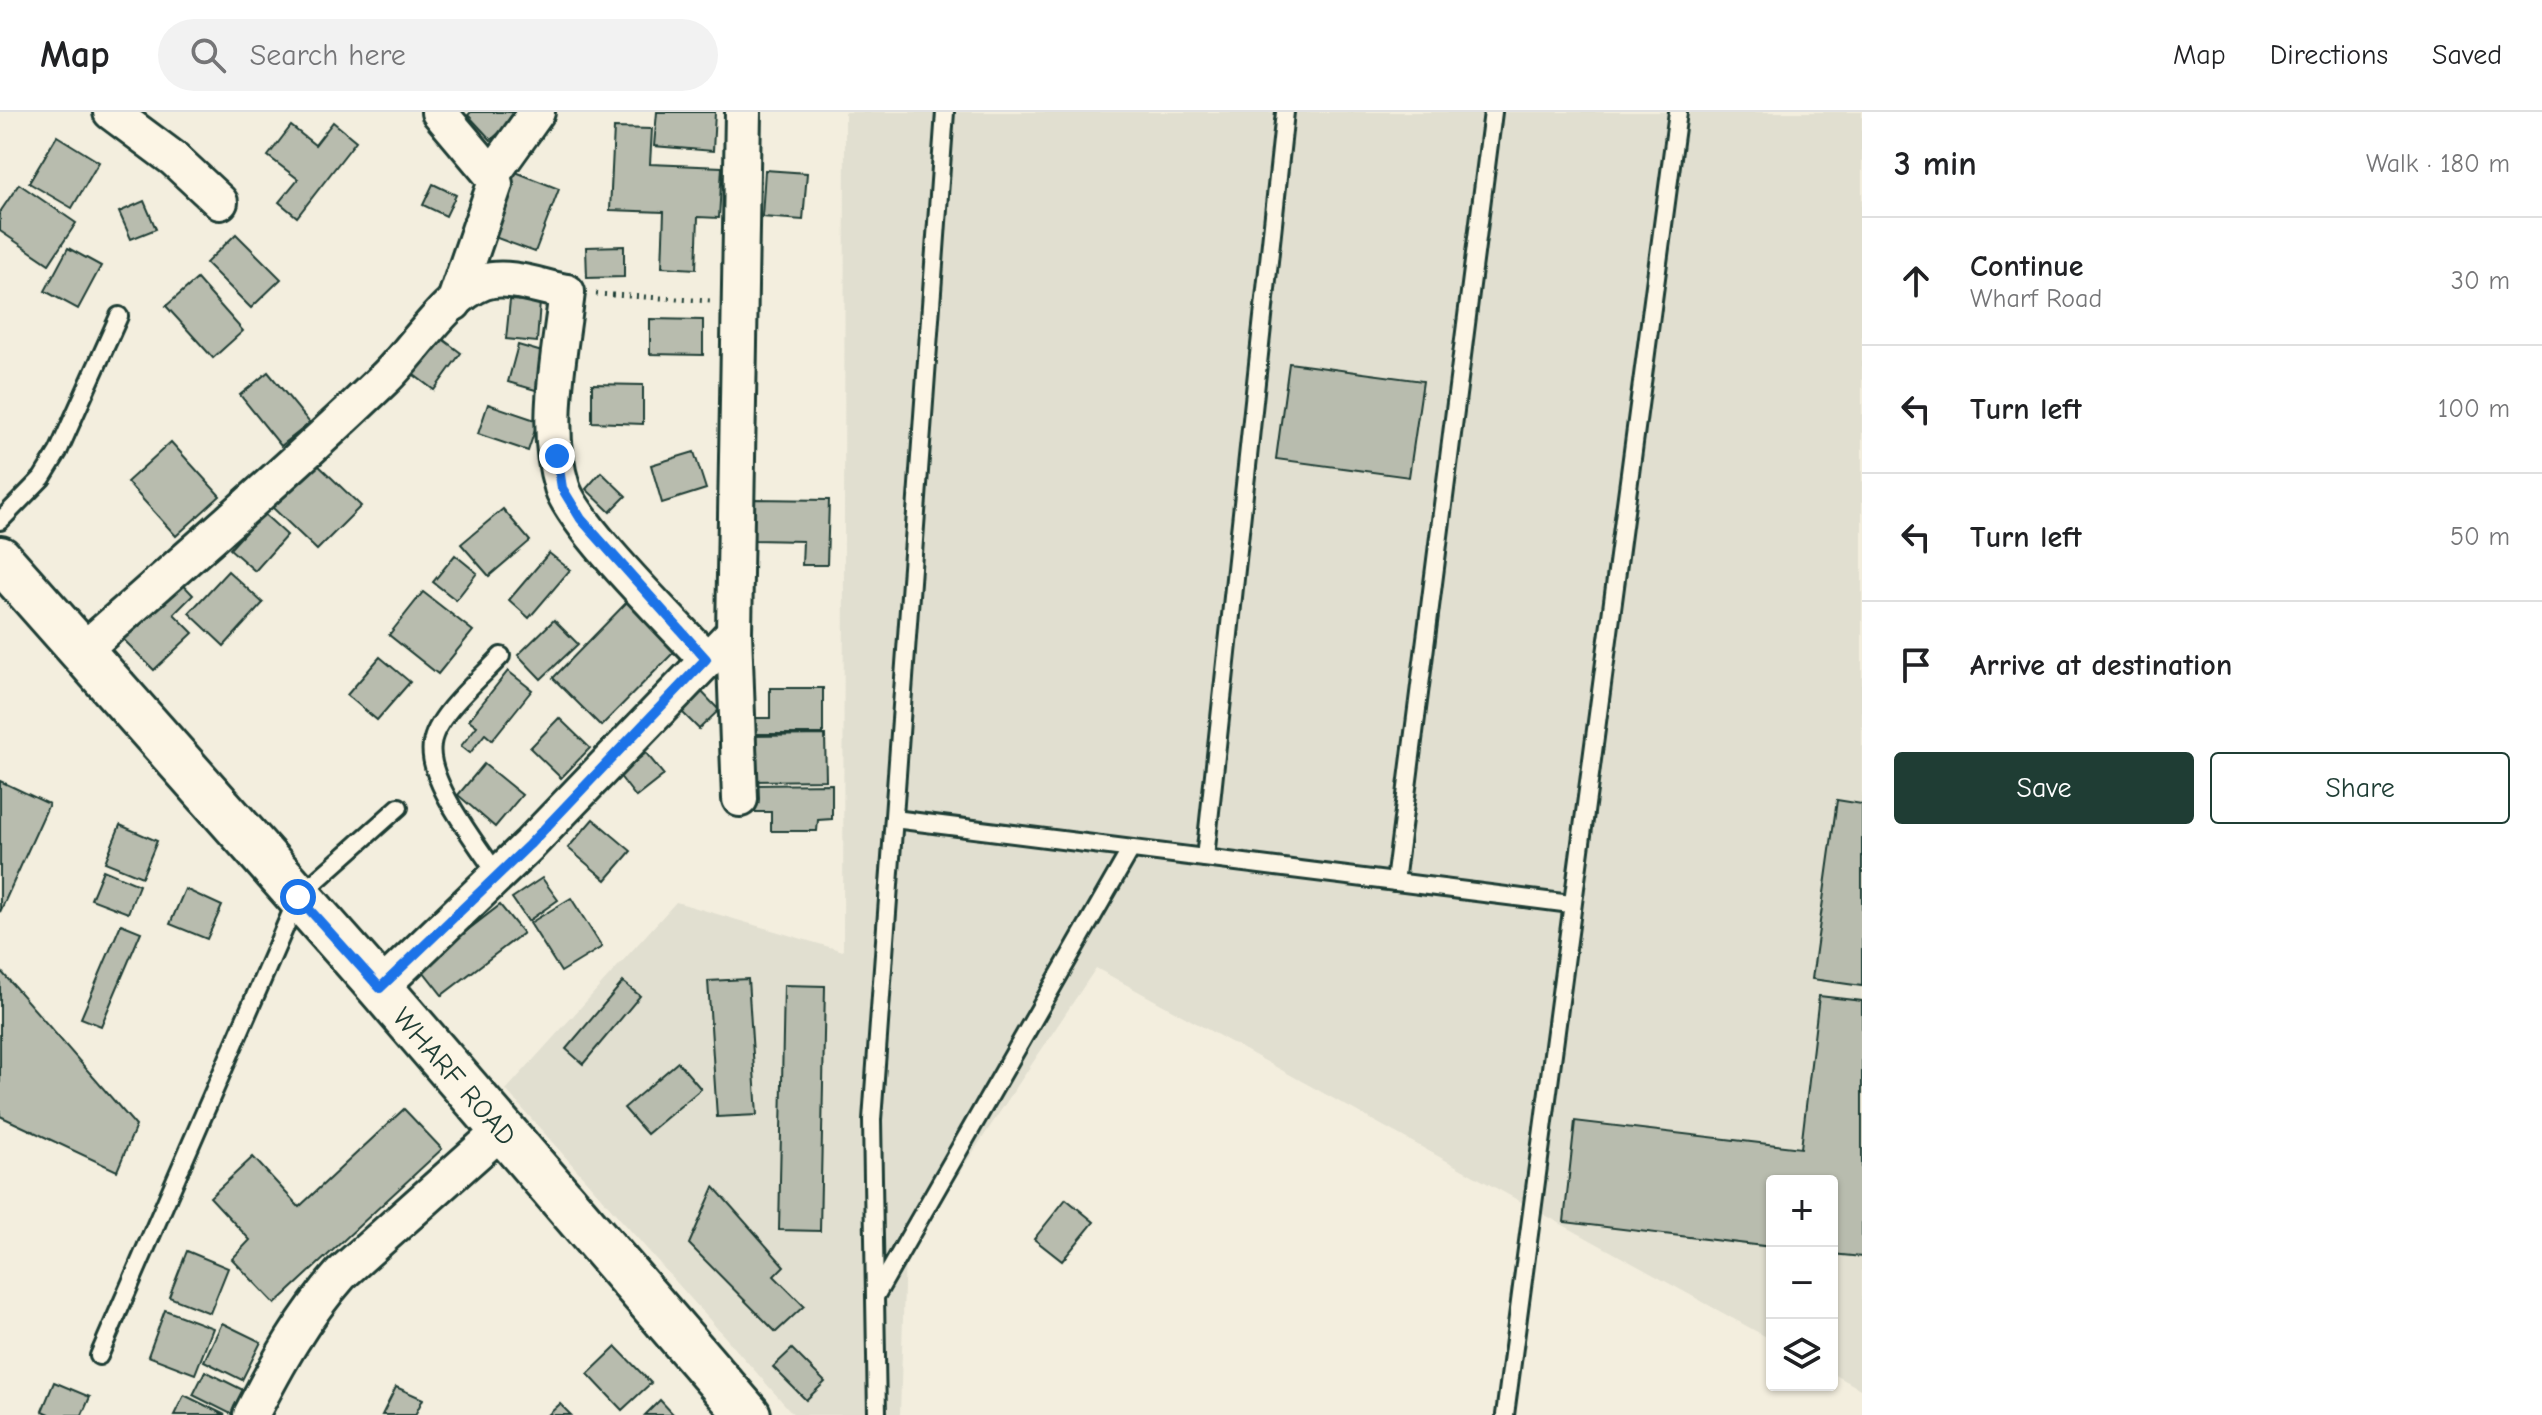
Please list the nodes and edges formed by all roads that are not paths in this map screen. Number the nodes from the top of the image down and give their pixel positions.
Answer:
1 (111, 112) edge
2 (439, 112) edge
3 (537, 112) edge
4 (743, 112) edge
5 (945, 112) edge
6 (1285, 112) edge
7 (1493, 112) edge
8 (1678, 112) edge
9 (492, 175) junction
10 (220, 202) dead end
11 (454, 303) junction
12 (119, 316) dead end
13 (0, 521) edge
14 (2, 566) edge
15 (734, 632) junction
16 (82, 651) junction
17 (501, 656) dead end
18 (706, 659) junction
19 (740, 799) dead end
20 (399, 807) dead end
21 (894, 819) junction
22 (1131, 849) junction
23 (1205, 858) junction
24 (498, 876) junction
25 (1395, 882) junction
26 (298, 897) junction
27 (1571, 904) junction
28 (380, 988) junction
29 (502, 1130) junction
30 (876, 1295) junction
31 (99, 1356) dead end
32 (251, 1415) edge
33 (748, 1415) edge
34 (877, 1415) edge
35 (1505, 1415) edge

1 - 10 street
2 - 9 street
3 - 9 street
4 - 15 street
5 - 21 lane
6 - 23 lane
7 - 25 lane
8 - 27 lane
9 - 11 street
11 - 16 street
11 - 18 street
12 - 13 lane
14 - 16 main road, WHARF ROAD
15 - 18 street
15 - 19 street
16 - 26 main road, WHARF ROAD
17 - 24 lane
18 - 24 street
20 - 26 lane
21 - 22 lane
21 - 30 lane
22 - 23 lane
22 - 30 lane
23 - 25 lane
24 - 28 street
25 - 27 lane
26 - 28 main road, WHARF ROAD
26 - 31 lane
27 - 35 lane
28 - 29 main road, WHARF ROAD
29 - 32 street
29 - 33 main road, WHARF ROAD
30 - 34 lane

